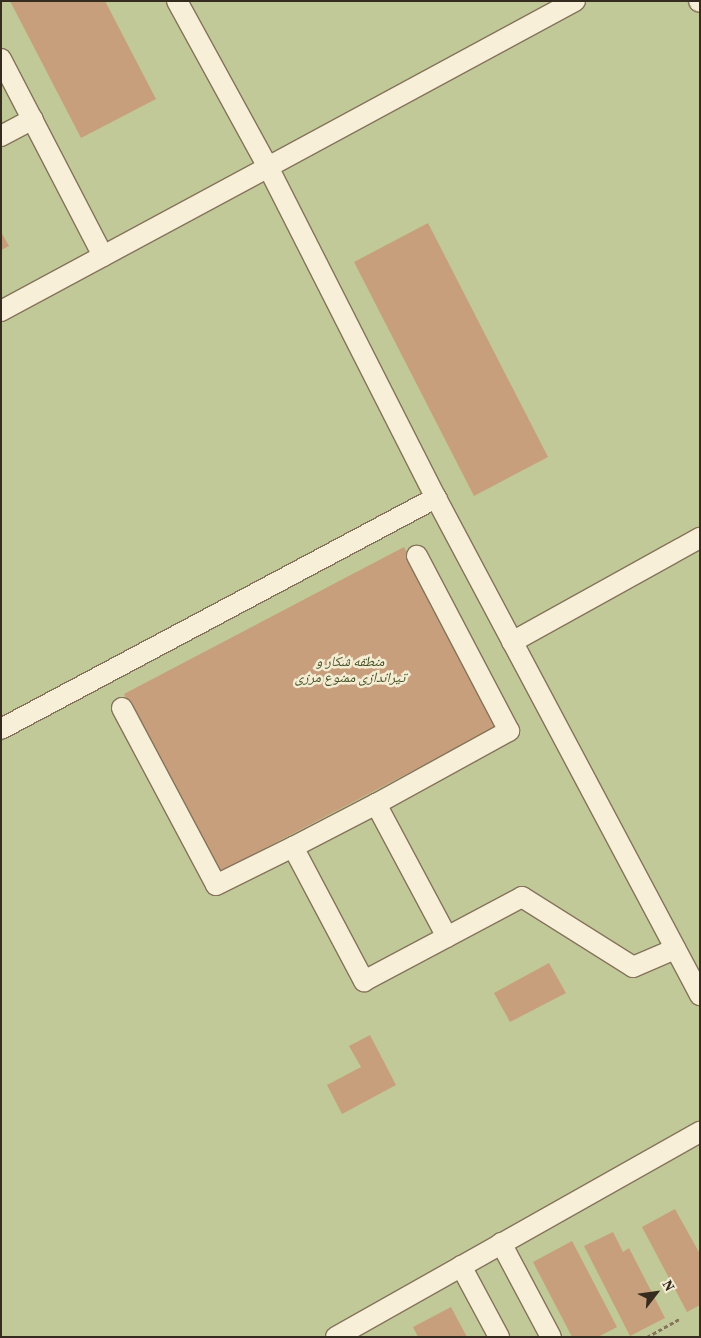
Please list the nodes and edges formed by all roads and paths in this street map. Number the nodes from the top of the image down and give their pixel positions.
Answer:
1 (176, 1) edge
2 (575, 1) edge
3 (1, 59) edge
4 (33, 119) junction
5 (1, 136) edge
6 (268, 167) junction
7 (103, 256) junction
8 (1, 311) edge
9 (436, 498) junction
10 (700, 538) edge
11 (417, 556) dead end
12 (512, 642) junction
13 (122, 708) dead end
14 (1, 729) edge
15 (376, 804) junction
16 (293, 847) junction
17 (447, 937) junction
18 (675, 949) junction
19 (700, 995) edge
20 (700, 1132) edge
21 (501, 1243) junction
22 (462, 1266) junction
23 (680, 1319) dead end
24 (336, 1337) edge
25 (499, 1337) edge
26 (551, 1337) edge
27 (647, 1337) edge

1 - 6 lane
2 - 6 lane
3 - 4 lane
4 - 5 lane
4 - 7 lane
6 - 7 lane
6 - 9 lane
7 - 8 lane
9 - 12 lane
9 - 14 lane
10 - 12 lane
11 - 15 lane
12 - 18 lane
13 - 16 lane
15 - 16 lane
15 - 17 lane
16 - 17 lane
17 - 18 lane
18 - 19 lane
20 - 21 lane
21 - 22 lane
21 - 26 lane
22 - 24 lane
22 - 25 lane
23 - 27 path

